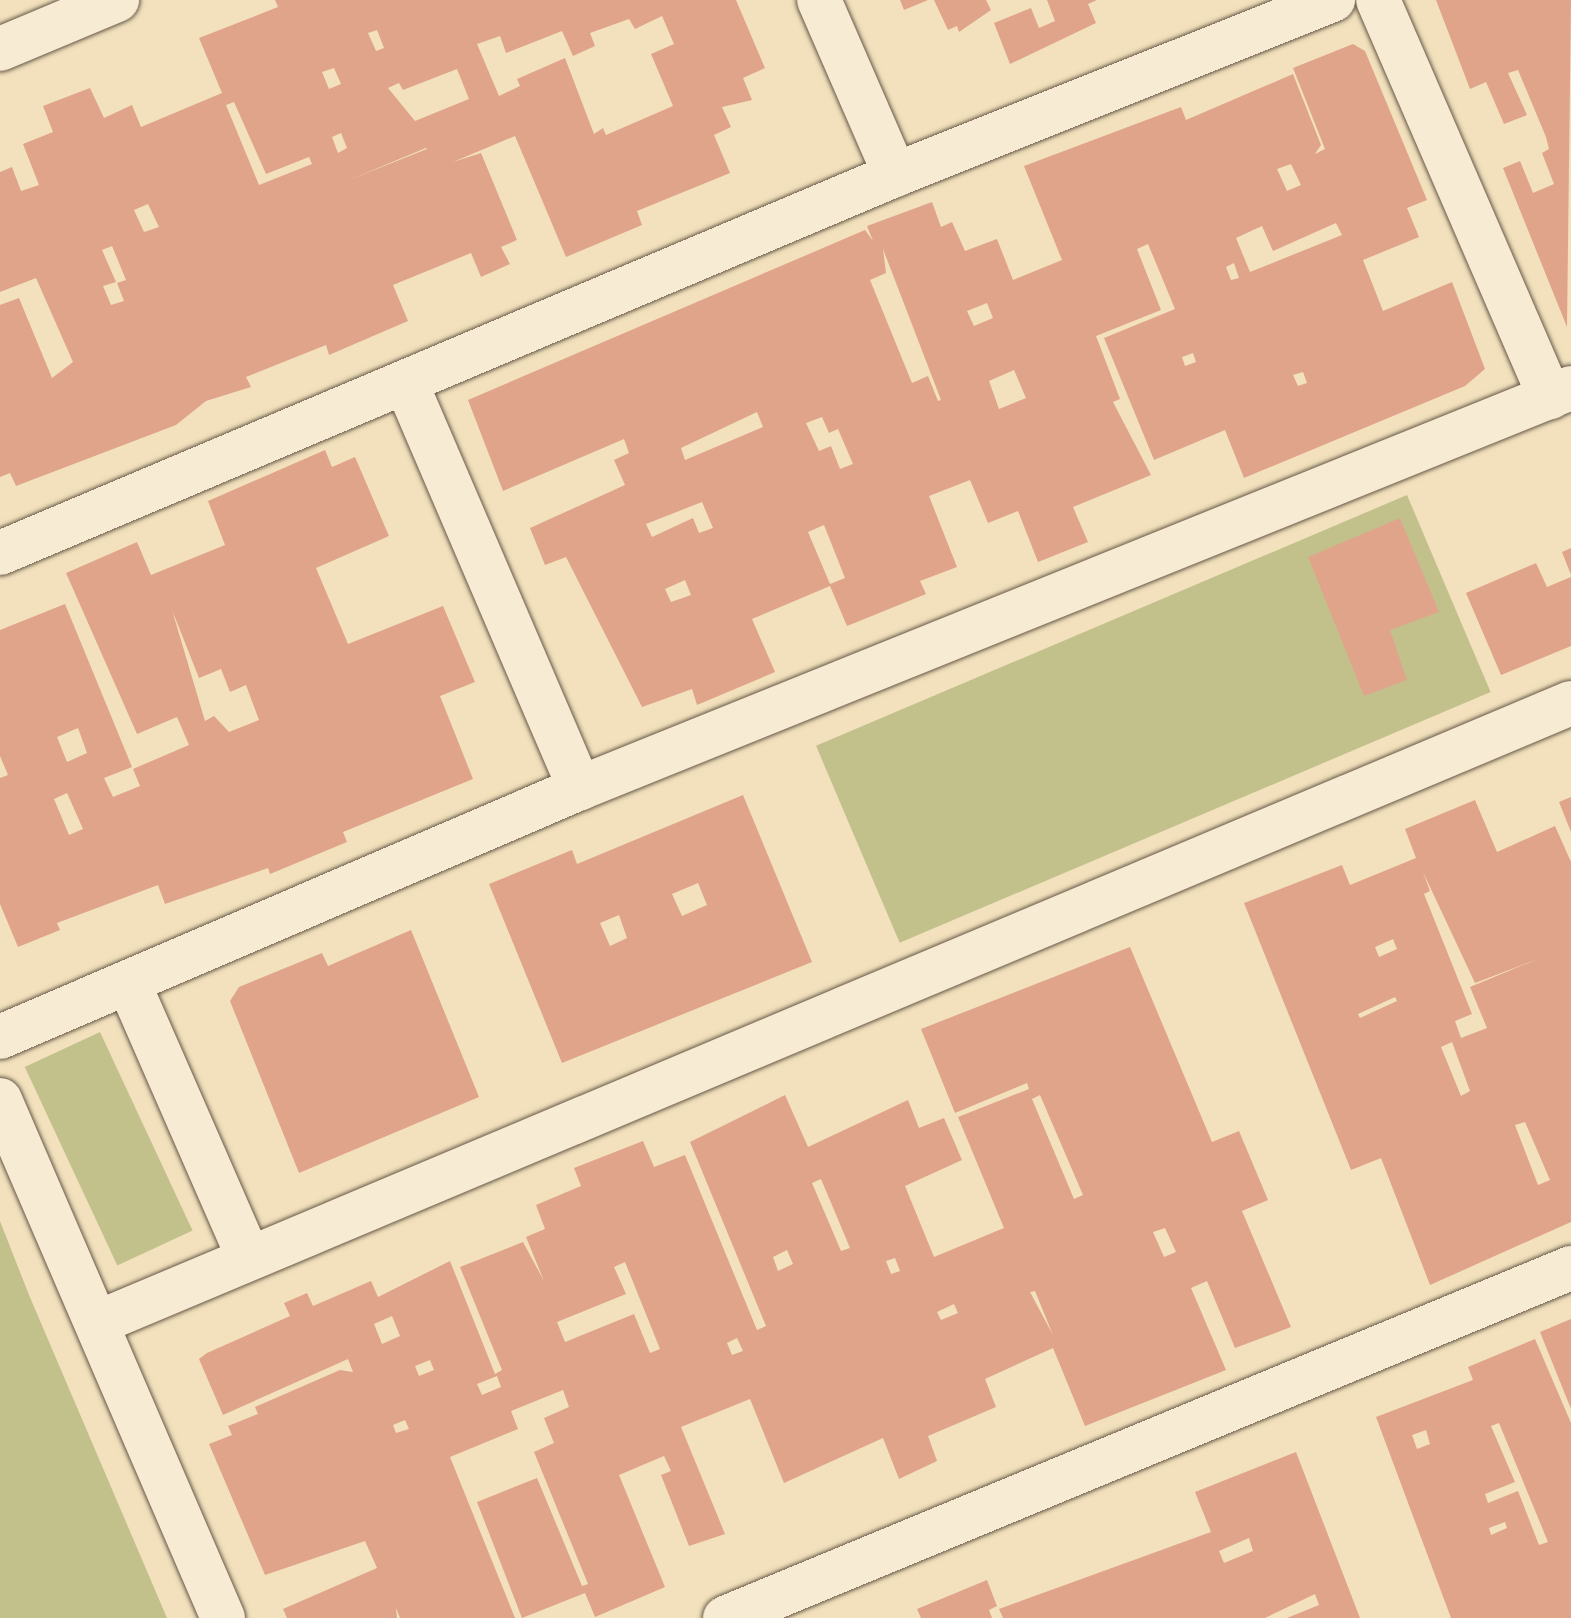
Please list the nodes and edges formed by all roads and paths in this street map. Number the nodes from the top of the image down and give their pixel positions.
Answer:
1 (117, 0) edge
2 (819, 0) edge
3 (1333, 0) edge
4 (1378, 0) edge
5 (0, 49) edge
6 (895, 175) junction
7 (406, 383) junction
8 (1560, 393) edge
9 (0, 553) edge
10 (1571, 703) edge
11 (580, 788) junction
12 (129, 984) junction
13 (0, 1037) edge
14 (0, 1100) edge
15 (248, 1256) junction
16 (1571, 1268) edge
17 (99, 1322) junction
18 (223, 1618) edge
19 (725, 1618) edge

1 - 5 street
2 - 6 street
3 - 6 street
4 - 8 street
6 - 7 street
7 - 9 street
7 - 11 street
8 - 11 street
10 - 15 street
11 - 12 street
12 - 13 street
12 - 15 street
14 - 17 street
15 - 17 street
16 - 19 street
17 - 18 street

